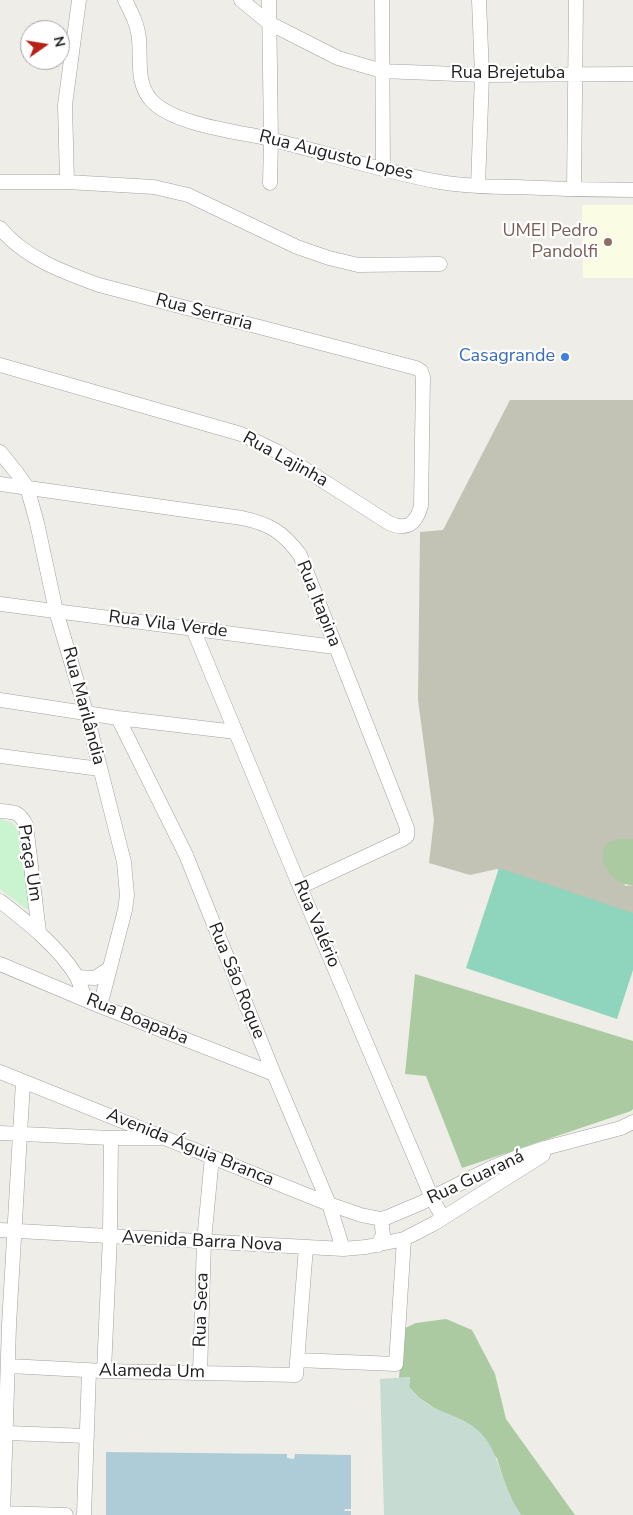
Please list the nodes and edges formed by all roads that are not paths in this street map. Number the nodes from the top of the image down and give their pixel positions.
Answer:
1 (79, 0) edge
2 (125, 0) edge
3 (241, 0) edge
4 (268, 0) edge
5 (382, 0) edge
6 (479, 0) edge
7 (576, 0) edge
8 (268, 23) junction
9 (382, 71) junction
10 (576, 74) junction
11 (633, 74) edge
12 (482, 75) junction
13 (271, 140) junction
14 (383, 169) junction
15 (0, 182) edge
16 (67, 182) junction
17 (270, 183) dead end
18 (478, 186) junction
19 (574, 189) junction
20 (633, 190) edge
21 (0, 228) edge
22 (440, 264) dead end
23 (0, 365) edge
24 (421, 371) joint
25 (0, 452) edge
26 (0, 484) edge
27 (27, 487) junction
28 (0, 604) edge
29 (56, 611) junction
30 (193, 629) junction
31 (335, 647) junction
32 (0, 700) edge
33 (86, 712) junction
34 (118, 718) junction
35 (236, 732) junction
36 (0, 756) edge
37 (100, 769) junction
38 (0, 811) edge
39 (300, 887) junction
40 (0, 901) edge
41 (39, 932) junction
42 (0, 964) edge
43 (110, 968) junction
44 (76, 978) junction
45 (85, 999) junction
46 (100, 1006) junction
47 (0, 1072) edge
48 (274, 1074) junction
49 (23, 1082) junction
50 (633, 1122) edge
51 (0, 1134) edge
52 (20, 1135) junction
53 (111, 1138) junction
54 (168, 1138) junction
55 (573, 1141) junction
56 (212, 1157) junction
57 (432, 1198) junction
58 (329, 1204) junction
59 (443, 1218) junction
60 (381, 1219) junction
61 (0, 1230) edge
62 (15, 1231) junction
63 (110, 1236) junction
64 (404, 1239) junction
65 (204, 1241) junction
66 (378, 1245) junction
67 (306, 1247) junction
68 (343, 1249) junction
69 (5, 1325) edge
70 (297, 1360) junction
71 (9, 1366) junction
72 (89, 1371) junction
73 (104, 1371) junction
74 (200, 1372) junction
75 (7, 1432) junction
76 (87, 1436) junction
77 (2, 1514) edge
78 (66, 1515) edge
79 (84, 1515) edge

1 - 16 street
2 - 13 street, Rua Augusto Lopes
3 - 8 street, Rua Brejetuba
4 - 8 street
5 - 9 street
6 - 12 street
7 - 10 street
8 - 9 street, Rua Brejetuba
8 - 13 street
9 - 12 street, Rua Brejetuba
9 - 14 street
10 - 11 street, Rua Brejetuba
10 - 12 street, Rua Brejetuba
10 - 19 street
12 - 18 street
13 - 14 street, Rua Augusto Lopes
13 - 17 street
14 - 18 street, Rua Augusto Lopes
15 - 16 street
16 - 22 street
18 - 19 street, Rua Augusto Lopes
19 - 20 street, Rua Augusto Lopes
21 - 24 street, Rua Serraria
23 - 24 street, Rua Lajinha
25 - 27 street, Rua Marilândia
26 - 27 street, Rua Itapina
27 - 29 street, Rua Marilândia
27 - 31 street, Rua Itapina
28 - 29 street, Rua Vila Verde
29 - 30 street, Rua Vila Verde
29 - 33 street, Rua Marilândia
30 - 31 street, Rua Vila Verde
30 - 35 street, Rua Valério
31 - 39 street, Rua Itapina
32 - 33 street
33 - 34 street
33 - 37 street, Rua Marilândia
34 - 35 street
34 - 48 street, Rua São Roque
35 - 39 street, Rua Valério
36 - 37 street
37 - 43 street, Rua Marilândia
38 - 41 street, Praça Um
39 - 57 street, Rua Valério
40 - 41 street
41 - 44 street
42 - 45 street, Rua Boapaba
43 - 44 street
43 - 46 street, Rua Marilândia
44 - 45 street
45 - 46 street, Rua Boapaba
46 - 48 street, Rua Boapaba
47 - 49 street, Avenida Águia Branca
48 - 58 street, Rua São Roque
49 - 52 street
49 - 54 street, Avenida Águia Branca
50 - 55 street, Rua Guaraná
51 - 52 street
52 - 53 street
52 - 62 street
53 - 54 street
53 - 63 street
54 - 56 street, Avenida Águia Branca
55 - 57 street, Rua Guaraná
55 - 59 street, Rua Guaraná
56 - 58 street, Avenida Águia Branca
56 - 65 street, Rua Seca
57 - 59 street, Rua Valério
57 - 60 street, Rua Guaraná
58 - 60 street, Avenida Águia Branca
58 - 68 street, Rua São Roque
59 - 64 street, Rua Guaraná
60 - 66 street
61 - 62 street, Avenida Barra Nova
62 - 63 street, Avenida Barra Nova
62 - 69 street
63 - 65 street, Avenida Barra Nova
63 - 73 street
64 - 66 street, Avenida Barra Nova
64 - 70 street
65 - 67 street, Avenida Barra Nova
65 - 74 street, Rua Seca
66 - 68 street, Avenida Barra Nova
67 - 68 street, Avenida Barra Nova
67 - 70 street
69 - 71 street
70 - 74 street, Alameda Um
71 - 72 street, Alameda Um
71 - 75 street
72 - 73 street, Alameda Um
72 - 76 street
73 - 74 street, Alameda Um
75 - 76 street
75 - 77 street
76 - 79 street
77 - 78 street

